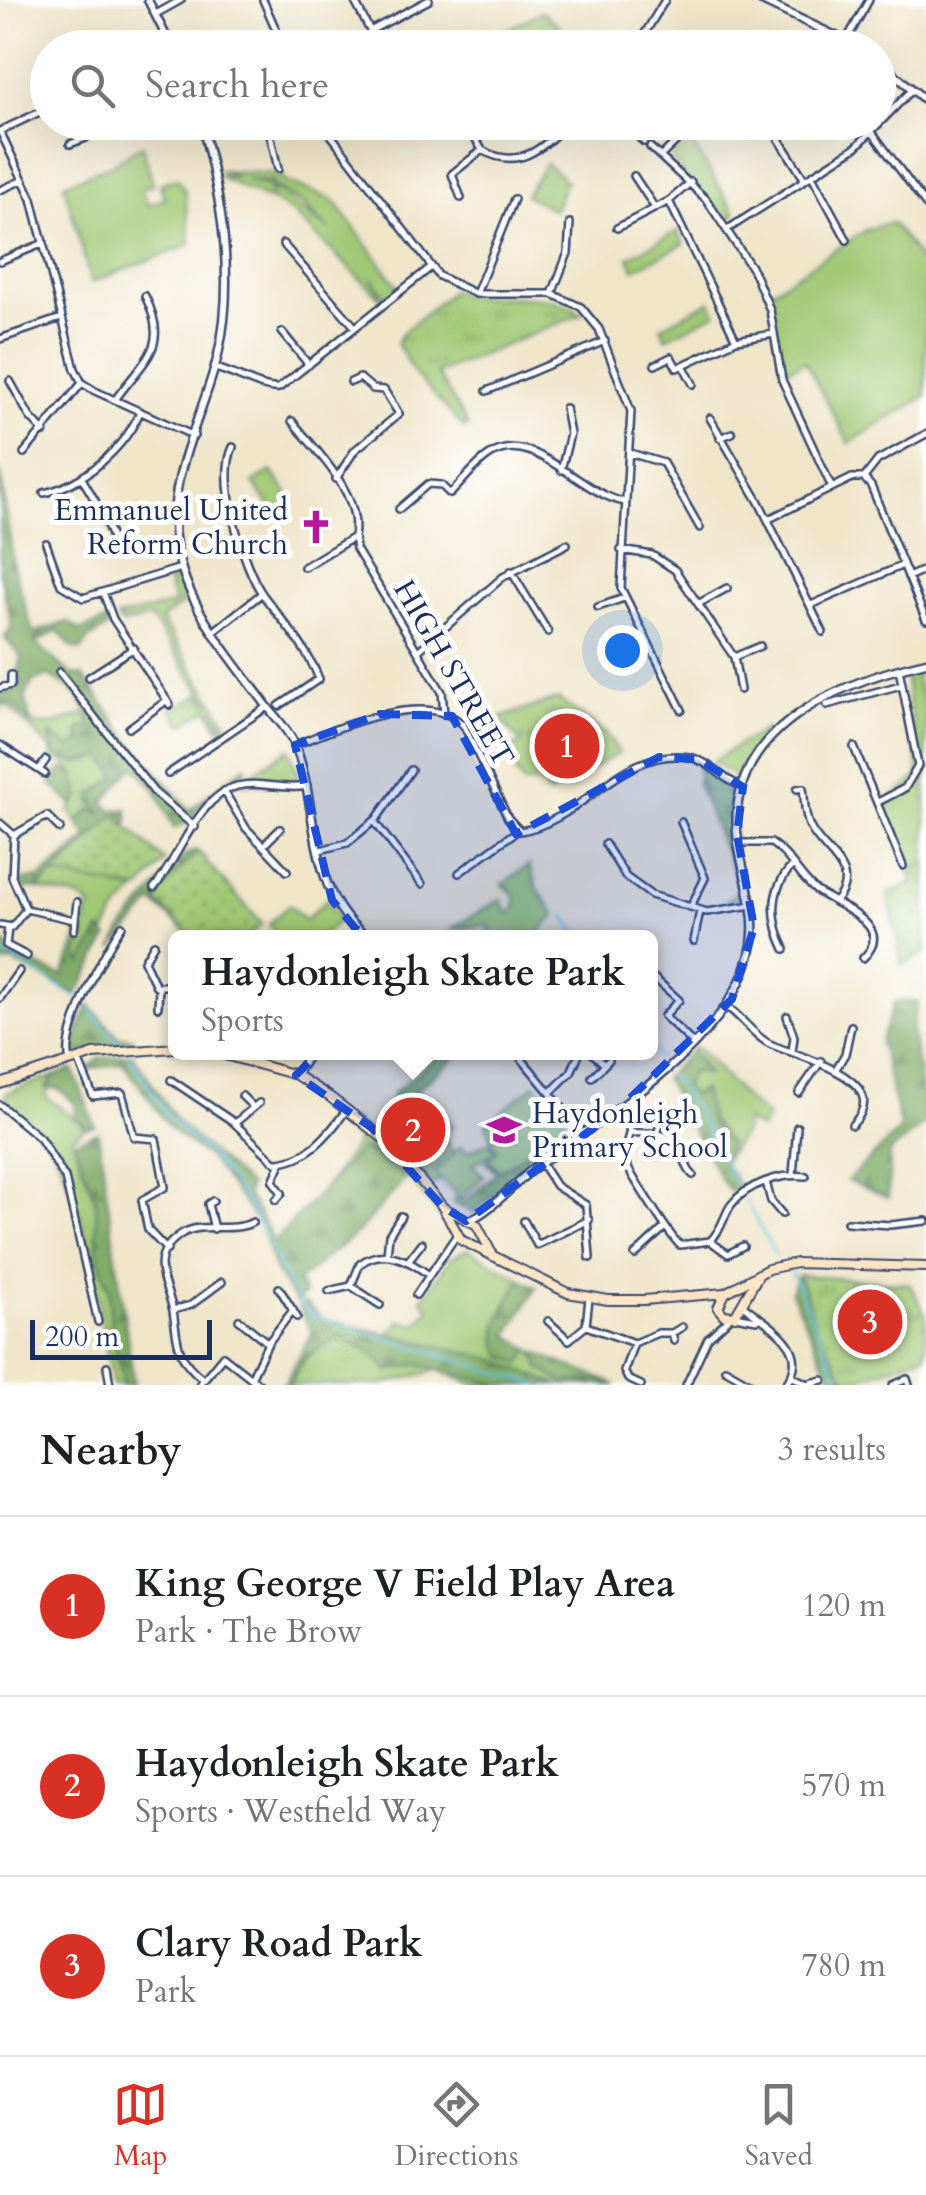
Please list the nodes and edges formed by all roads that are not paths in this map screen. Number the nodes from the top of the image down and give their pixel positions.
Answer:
1 (148, 0) edge
2 (181, 0) edge
3 (263, 0) edge
4 (354, 0) edge
5 (429, 0) edge
6 (665, 0) edge
7 (760, 0) edge
8 (869, 0) edge
9 (156, 14) junction
10 (164, 30) edge
11 (276, 30) edge
12 (370, 30) joint
13 (647, 30) edge
14 (827, 30) edge
15 (852, 30) edge
16 (896, 76) edge
17 (912, 90) junction
18 (926, 101) edge
19 (896, 107) edge
20 (30, 116) edge
21 (0, 130) edge
22 (80, 140) edge
23 (204, 140) edge
24 (271, 140) edge
25 (334, 140) edge
26 (476, 140) edge
27 (552, 140) edge
28 (641, 140) edge
29 (677, 140) edge
30 (779, 140) edge
31 (861, 140) edge
32 (878, 140) edge
33 (70, 144) dead end
34 (482, 150) junction
35 (661, 156) junction
36 (278, 169) dead end
37 (634, 176) dead end
38 (812, 176) junction
39 (23, 180) junction
40 (805, 180) junction
41 (691, 182) junction
42 (0, 190) edge
43 (461, 198) dead end
44 (514, 199) dead end
45 (668, 201) junction
46 (926, 204) edge
47 (655, 208) junction
48 (570, 223) dead end
49 (617, 228) dead end
50 (728, 229) junction
51 (847, 240) dead end
52 (44, 243) junction
53 (282, 244) dead end
54 (0, 260) edge
55 (430, 268) junction
56 (476, 294) junction
57 (552, 294) junction
58 (145, 296) dead end
59 (62, 318) junction
60 (356, 327) junction
61 (282, 332) dead end
62 (774, 334) junction
63 (0, 339) edge
64 (736, 340) junction
65 (605, 341) junction
66 (308, 364) junction
67 (655, 365) dead end
68 (683, 366) junction
69 (215, 368) junction
70 (10, 382) dead end
71 (351, 382) dead end
72 (82, 383) junction
73 (693, 384) dead end
74 (487, 391) dead end
75 (115, 400) junction
76 (566, 408) dead end
77 (140, 412) junction
78 (710, 418) dead end
79 (292, 421) dead end
80 (44, 432) junction
81 (732, 432) dead end
82 (926, 434) edge
83 (194, 436) junction
84 (720, 438) junction
85 (234, 447) dead end
86 (630, 452) junction
87 (24, 453) dead end
88 (561, 470) junction
89 (864, 478) junction
90 (336, 479) junction
91 (82, 480) junction
92 (832, 488) junction
93 (44, 494) dead end
94 (625, 502) junction
95 (399, 508) dead end
96 (768, 519) junction
97 (700, 528) dead end
98 (354, 537) junction
99 (46, 543) dead end
100 (566, 544) dead end
101 (116, 550) dead end
102 (622, 550) junction
103 (903, 564) junction
104 (181, 568) junction
105 (304, 568) dead end
106 (926, 569) edge
107 (510, 572) junction
108 (908, 577) junction
109 (727, 588) dead end
110 (262, 593) junction
111 (104, 595) junction
112 (624, 598) junction
113 (698, 604) junction
114 (810, 605) junction
115 (598, 608) dead end
116 (926, 620) edge
117 (212, 632) junction
118 (548, 632) dead end
119 (823, 632) dead end
120 (760, 646) dead end
121 (134, 648) junction
122 (418, 652) junction
123 (734, 657) junction
124 (926, 662) edge
125 (899, 670) junction
126 (59, 672) dead end
127 (12, 675) dead end
128 (89, 677) dead end
129 (902, 685) junction
130 (0, 688) edge
131 (740, 690) dead end
132 (828, 705) dead end
133 (279, 706) dead end
134 (267, 707) junction
135 (682, 710) dead end
136 (444, 714) junction
137 (128, 728) dead end
138 (0, 745) edge
139 (295, 745) junction
140 (854, 747) dead end
141 (46, 760) dead end
142 (411, 770) dead end
143 (168, 774) dead end
144 (307, 786) junction
145 (742, 786) junction
146 (797, 789) dead end
147 (224, 791) junction
148 (878, 802) junction
149 (374, 821) junction
150 (681, 822) dead end
151 (0, 824) edge
152 (195, 826) junction
153 (60, 829) dead end
154 (280, 829) dead end
155 (518, 831) junction
156 (14, 835) junction
157 (738, 843) junction
158 (604, 844) dead end
159 (263, 846) junction
160 (320, 850) junction
161 (794, 864) junction
162 (904, 866) dead end
163 (287, 871) dead end
164 (459, 872) dead end
165 (422, 884) dead end
166 (154, 888) dead end
167 (836, 900) junction
168 (77, 902) dead end
169 (752, 905) junction
170 (691, 906) junction
171 (26, 909) junction
172 (700, 911) junction
173 (74, 920) junction
174 (0, 925) edge
175 (122, 926) dead end
176 (8, 928) junction
177 (74, 930) dead end
178 (359, 930) edge
179 (694, 941) dead end
180 (154, 944) dead end
181 (785, 949) dead end
182 (27, 956) dead end
183 (863, 958) dead end
184 (8, 971) dead end
185 (658, 981) edge
186 (168, 986) edge
187 (160, 987) junction
188 (0, 998) edge
189 (158, 1007) dead end
190 (726, 1007) junction
191 (787, 1016) dead end
192 (851, 1026) dead end
193 (692, 1042) junction
194 (168, 1048) edge
195 (792, 1051) junction
196 (74, 1060) junction
197 (243, 1060) edge
198 (305, 1060) edge
199 (523, 1060) edge
200 (575, 1060) edge
201 (603, 1060) edge
202 (821, 1061) junction
203 (836, 1069) junction
204 (296, 1075) junction
205 (592, 1078) dead end
206 (171, 1080) dead end
207 (12, 1082) junction
208 (0, 1084) edge
209 (550, 1092) junction
210 (800, 1093) dead end
211 (0, 1094) edge
212 (242, 1096) dead end
213 (0, 1105) edge
214 (347, 1109) junction
215 (617, 1111) junction
216 (0, 1116) edge
217 (14, 1116) junction
218 (661, 1118) dead end
219 (234, 1124) junction
220 (852, 1125) dead end
221 (797, 1127) dead end
222 (630, 1132) junction
223 (658, 1132) junction
224 (585, 1136) junction
225 (281, 1162) junction
226 (541, 1163) junction
227 (694, 1175) dead end
228 (793, 1175) junction
229 (806, 1176) dead end
230 (766, 1182) junction
231 (282, 1194) junction
232 (276, 1200) dead end
233 (288, 1200) dead end
234 (212, 1201) dead end
235 (442, 1206) junction
236 (489, 1209) junction
237 (782, 1214) dead end
238 (401, 1216) dead end
239 (524, 1220) dead end
240 (588, 1220) junction
241 (467, 1221) junction
242 (926, 1221) edge
243 (847, 1222) dead end
244 (214, 1228) junction
245 (664, 1228) junction
246 (457, 1233) junction
247 (479, 1233) junction
248 (252, 1237) dead end
249 (710, 1240) junction
250 (422, 1243) dead end
251 (468, 1243) junction
252 (743, 1246) dead end
253 (167, 1250) junction
254 (448, 1254) junction
255 (387, 1255) junction
256 (494, 1255) junction
257 (635, 1255) dead end
258 (590, 1258) dead end
259 (408, 1261) junction
260 (926, 1267) edge
261 (759, 1274) junction
262 (429, 1275) junction
263 (222, 1282) dead end
264 (350, 1286) junction
265 (279, 1288) dead end
266 (329, 1291) dead end
267 (727, 1292) junction
268 (695, 1294) junction
269 (414, 1297) dead end
270 (589, 1298) junction
271 (742, 1303) junction
272 (380, 1305) dead end
273 (718, 1307) junction
274 (173, 1310) junction
275 (734, 1316) junction
276 (95, 1319) dead end
277 (240, 1320) dead end
278 (760, 1320) junction
279 (548, 1321) dead end
280 (586, 1326) junction
281 (682, 1327) dead end
282 (713, 1330) junction
283 (672, 1333) junction
284 (674, 1341) dead end
285 (268, 1343) junction
286 (634, 1343) junction
287 (724, 1369) dead end
288 (106, 1370) dead end
289 (792, 1376) junction
290 (251, 1378) junction
291 (824, 1380) dead end
292 (201, 1382) edge
293 (810, 1384) edge
294 (110, 1385) edge
295 (260, 1385) edge
296 (640, 1385) edge
297 (686, 1385) edge
298 (753, 1385) edge
299 (784, 1385) edge
300 (893, 1385) edge
301 (909, 1385) edge

1 - 9 street
2 - 9 street
3 - 11 street
4 - 12 street
5 - 12 street
6 - 13 street
7 - 14 street
8 - 15 street
9 - 10 street
16 - 17 street
17 - 18 street
17 - 19 street
20 - 21 street
21 - 39 street
22 - 33 street
23 - 69 street
24 - 36 street
25 - 55 street
26 - 34 street
27 - 34 street
28 - 35 street
29 - 35 street
30 - 40 street
31 - 38 street
32 - 46 street
34 - 43 street
35 - 41 street
37 - 47 street
38 - 40 street
38 - 51 street
39 - 42 street
39 - 52 street
40 - 50 street
41 - 45 street
41 - 50 street
44 - 56 street
45 - 47 street
45 - 64 street
47 - 49 street
48 - 57 street
50 - 62 street
52 - 54 street
52 - 59 street
53 - 60 street
55 - 56 street
55 - 60 street
56 - 57 street
57 - 65 street
58 - 75 street
59 - 63 street
59 - 72 street
60 - 66 street
61 - 66 street
62 - 64 street
62 - 92 street
64 - 68 street
65 - 74 street
65 - 86 street
66 - 69 street
67 - 68 street
68 - 73 street
69 - 83 street
70 - 80 street
71 - 90 street
72 - 75 street
72 - 80 street
75 - 77 street
76 - 88 street
77 - 83 street
77 - 91 street
78 - 84 street
79 - 90 street, HIGH STREET
80 - 87 street
81 - 84 street
82 - 89 street
83 - 104 street
84 - 96 street
85 - 110 street
86 - 94 street
86 - 97 street
88 - 94 street
88 - 95 street
89 - 92 street
89 - 103 street
90 - 98 street, HIGH STREET
91 - 93 street
91 - 101 street
92 - 96 street
94 - 102 street
96 - 114 street
98 - 105 street
98 - 122 street, HIGH STREET
99 - 111 street
100 - 107 street
102 - 112 street
102 - 113 street
103 - 108 street
103 - 114 street
104 - 111 street
104 - 117 street
106 - 108 street
107 - 118 street
107 - 122 street
108 - 116 street
109 - 113 street
110 - 117 street
110 - 133 street
111 - 121 street
112 - 115 street
112 - 135 street
113 - 123 street
114 - 119 street
117 - 134 street
120 - 123 street
121 - 128 street
121 - 137 street
122 - 136 street, HIGH STREET
123 - 131 street
124 - 125 street
125 - 129 street
125 - 145 street
126 - 152 street
127 - 130 street
129 - 132 street
129 - 148 street
134 - 139 street
134 - 143 street
136 - 139 street
136 - 155 street, HIGH STREET
138 - 141 street
139 - 144 street
140 - 148 street
142 - 149 street
144 - 147 street
144 - 160 street
145 - 155 street
145 - 157 street
146 - 167 street
147 - 152 street
147 - 159 street
148 - 162 street
149 - 160 street
149 - 165 street
150 - 170 street
151 - 156 street
152 - 166 street
153 - 156 street
154 - 159 street
155 - 164 street
156 - 171 street
157 - 161 street
157 - 169 street
158 - 170 street
159 - 163 street
160 - 178 street
161 - 167 street
161 - 181 street
167 - 183 street
168 - 173 street
169 - 172 street
169 - 190 street
170 - 172 street
171 - 173 street
171 - 176 street
172 - 179 street
173 - 177 street
174 - 176 street
175 - 196 street
176 - 182 street
180 - 187 street
184 - 188 street
185 - 193 street
186 - 187 street
187 - 189 street
190 - 193 street
190 - 195 street
191 - 195 street
192 - 203 street
193 - 215 street
194 - 196 main road
195 - 202 street
196 - 207 main road
196 - 253 street
197 - 204 main road
198 - 204 street
199 - 209 street
200 - 209 street
201 - 205 street
202 - 203 street
202 - 210 street
203 - 220 street
204 - 214 main road
206 - 219 street
207 - 208 main road
207 - 211 main road
209 - 224 street
212 - 219 street
213 - 217 street
214 - 225 street
214 - 235 main road
215 - 222 street
215 - 224 street
216 - 217 street
217 - 276 street
218 - 223 street
219 - 225 street
221 - 228 street
222 - 223 street
222 - 245 street
223 - 227 street
224 - 226 street
225 - 231 street
226 - 236 street
226 - 240 street
228 - 229 street
228 - 230 street
230 - 237 street
230 - 249 street
231 - 232 street
231 - 233 street
234 - 244 street
235 - 241 main road
235 - 246 main road
236 - 241 street
236 - 247 street
238 - 255 street
239 - 240 street
240 - 258 street
241 - 246 main road
241 - 247 main road
242 - 243 street
244 - 248 street
244 - 253 street
245 - 249 street
245 - 257 street
246 - 251 main road
246 - 254 street
247 - 251 main road
247 - 256 main road
249 - 252 street
250 - 259 street
251 - 254 street
251 - 256 main road
253 - 274 street
254 - 262 street
255 - 259 street
255 - 264 street
256 - 270 main road
259 - 262 street
260 - 261 main road
261 - 267 main road
261 - 271 main road
262 - 269 street
263 - 274 street
264 - 266 street
264 - 272 street
265 - 285 street
267 - 268 main road
267 - 271 main road
267 - 273 main road
268 - 270 main road
268 - 273 main road
270 - 280 street
271 - 275 main road
271 - 278 street
273 - 275 main road
273 - 282 street
274 - 292 street
275 - 278 street
275 - 282 street
277 - 285 street
278 - 289 street
279 - 280 street
280 - 286 street
281 - 283 street
282 - 297 street
283 - 284 street
283 - 286 street
285 - 290 street
286 - 296 street
287 - 298 street
288 - 294 street
289 - 293 street
289 - 299 street
290 - 292 street
290 - 295 street
291 - 293 street
300 - 301 street

